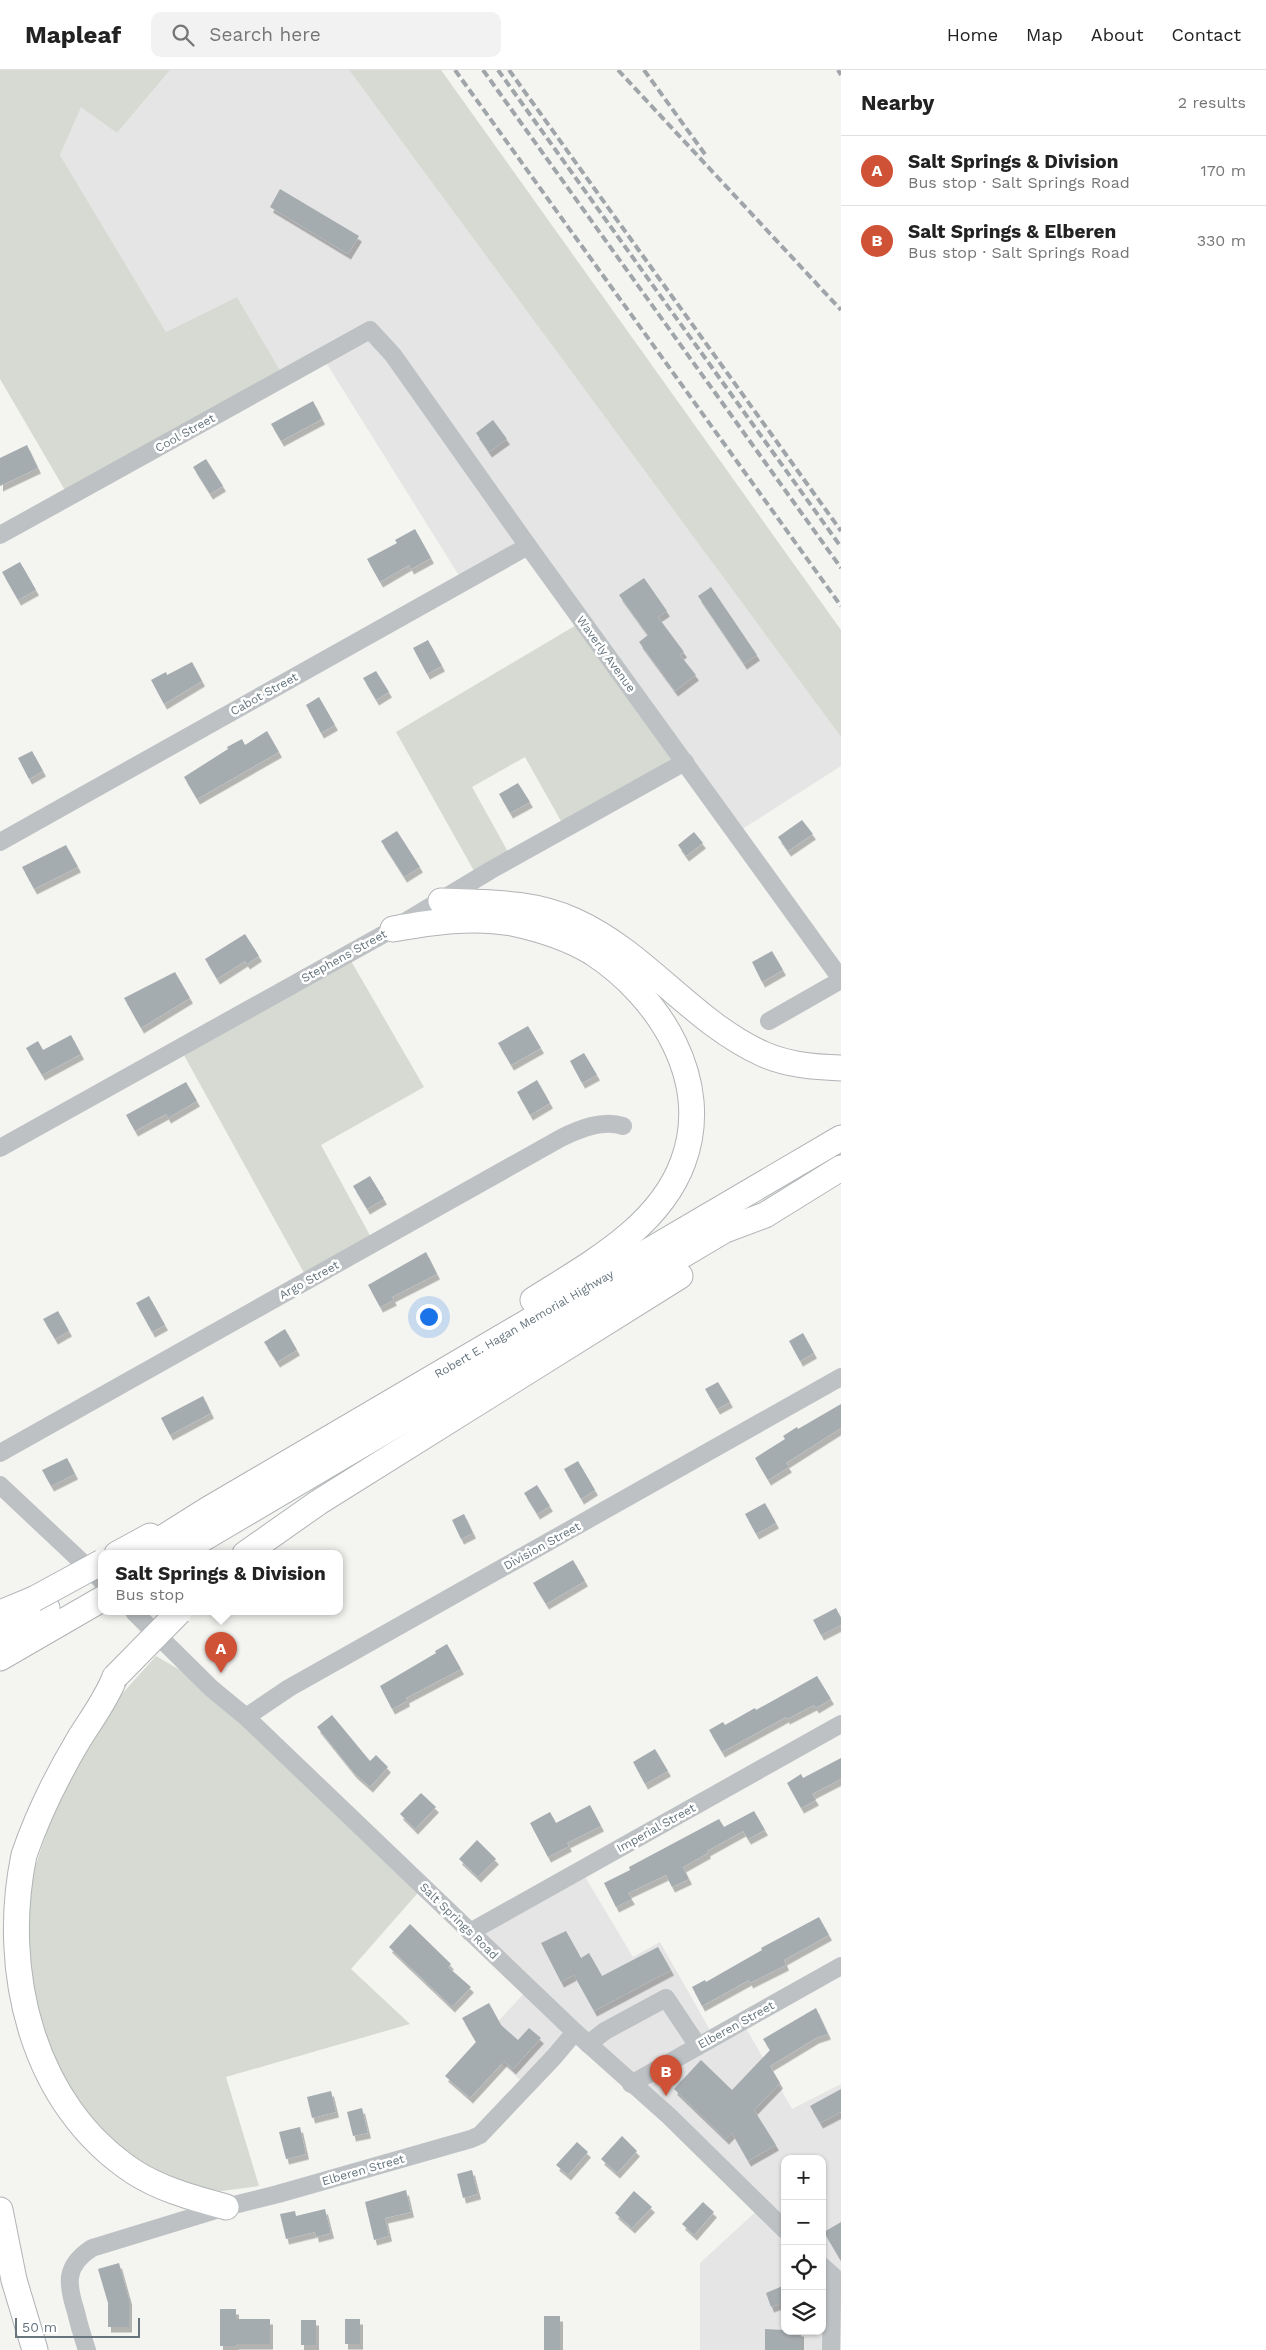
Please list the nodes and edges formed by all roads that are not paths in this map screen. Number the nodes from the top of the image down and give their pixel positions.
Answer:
1 (370, 330) joint
2 (0, 535) edge
3 (528, 546) junction
4 (685, 762) junction
5 (0, 842) edge
6 (441, 901) junction
7 (393, 929) junction
8 (841, 980) edge
9 (769, 1021) dead end
10 (841, 1068) edge
11 (623, 1126) dead end
12 (841, 1138) edge
13 (0, 1148) edge
14 (841, 1168) edge
15 (764, 1215) junction
16 (508, 1334) junction
17 (841, 1378) edge
18 (0, 1453) edge
19 (0, 1485) edge
20 (174, 1542) edge
21 (136, 1550) edge
22 (149, 1550) edge
23 (251, 1550) edge
24 (98, 1566) edge
25 (98, 1577) edge
26 (98, 1578) edge
27 (98, 1600) edge
28 (49, 1610) junction
29 (0, 1613) edge
30 (137, 1615) edge
31 (175, 1615) edge
32 (0, 1635) edge
33 (0, 1658) edge
34 (115, 1677) junction
35 (246, 1718) junction
36 (841, 1724) edge
37 (0, 1882) edge
38 (470, 1932) junction
39 (841, 1966) edge
40 (575, 2032) junction
41 (588, 2044) junction
42 (698, 2046) junction
43 (631, 2084) junction
44 (226, 2206) junction
45 (0, 2210) edge
46 (781, 2226) edge
47 (826, 2270) edge
48 (838, 2281) edge
49 (0, 2286) edge
50 (20, 2350) edge
51 (35, 2350) edge
52 (87, 2350) edge
53 (831, 2350) edge

1 - 2 street, Cool Street
1 - 3 street, Waverly Avenue
3 - 4 street, Waverly Avenue
3 - 5 street, Cabot Street
4 - 6 street, Stephens Street
4 - 8 street, Waverly Avenue
6 - 7 street, Stephens Street
6 - 10 highway
7 - 13 street, Stephens Street
7 - 16 highway
8 - 9 street
11 - 18 street, Argo Street
12 - 16 highway, Robert E. Hagan Memorial Highway
14 - 15 highway
15 - 20 highway
15 - 23 highway
16 - 20 highway, Robert E. Hagan Memorial Highway
17 - 35 street, Division Street
19 - 25 street
20 - 21 highway
20 - 22 highway
24 - 28 highway, bridge
26 - 28 highway
27 - 28 highway
28 - 29 highway
28 - 32 highway
28 - 33 highway
30 - 35 street, Salt Springs Road
31 - 34 highway, bridge
34 - 37 highway
34 - 44 highway
35 - 38 street, Salt Springs Road
36 - 38 street, Imperial Street
38 - 40 street, Salt Springs Road
39 - 42 street, Elberen Street
40 - 41 street, Salt Springs Road
40 - 44 street, Elberen Street
41 - 42 street
41 - 43 street, Salt Springs Road
42 - 43 street, Elberen Street
43 - 46 street, Salt Springs Road
44 - 52 street, Elberen Street
45 - 51 highway
47 - 48 street
48 - 53 street
49 - 50 highway

